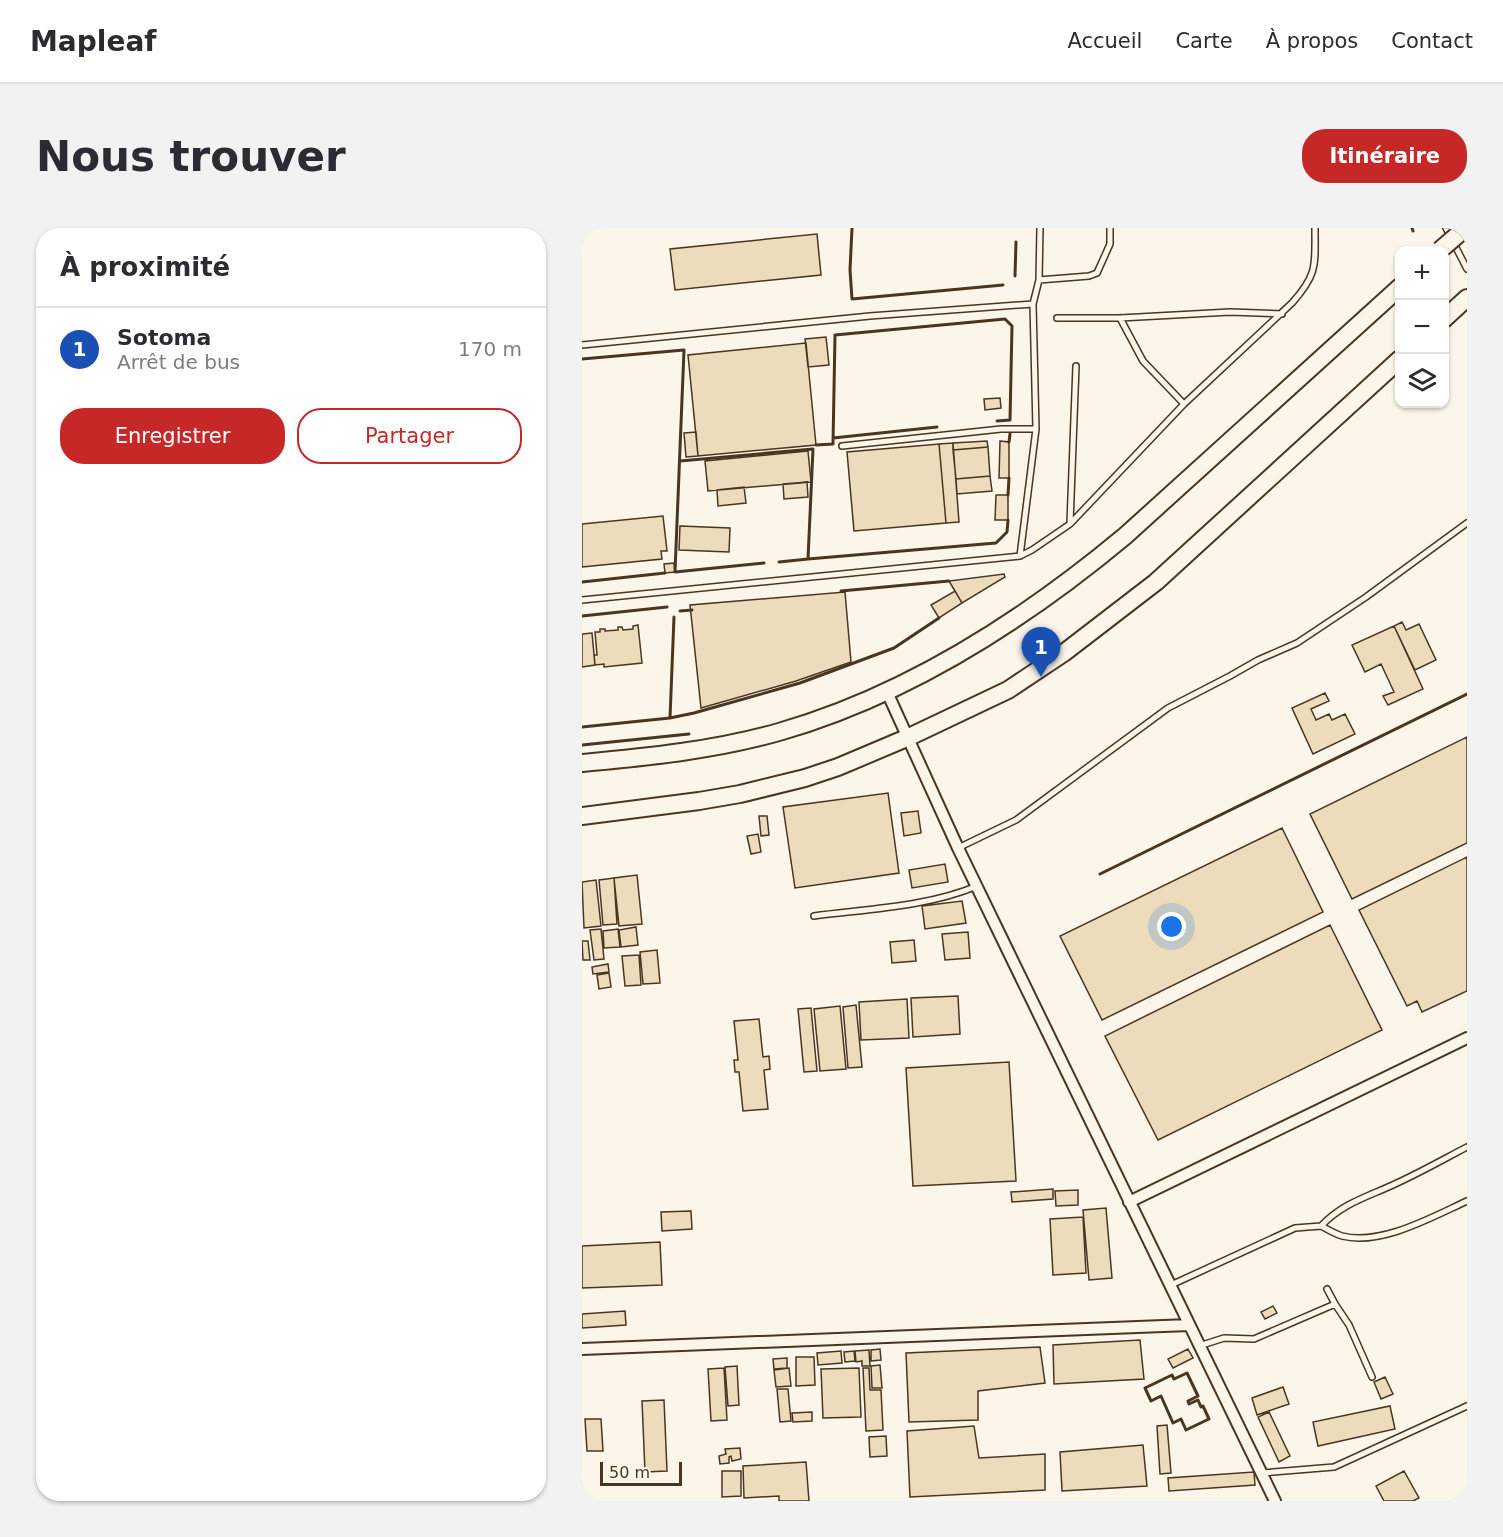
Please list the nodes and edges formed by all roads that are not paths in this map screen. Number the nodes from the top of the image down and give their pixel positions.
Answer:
1 (1040, 228) edge
2 (1110, 228) edge
3 (1315, 228) edge
4 (1457, 229) edge
5 (1443, 246) edge
6 (1467, 270) edge
7 (1039, 280) junction
8 (1395, 292) edge
9 (1033, 304) junction
10 (1282, 314) junction
11 (1057, 318) dead end
12 (1120, 318) junction
13 (582, 345) edge
14 (1395, 364) edge
15 (1076, 366) dead end
16 (1184, 404) junction
17 (1036, 429) junction
18 (842, 446) dead end
19 (1467, 523) edge
20 (1070, 524) junction
21 (1020, 556) junction
22 (582, 600) edge
23 (887, 692) junction
24 (909, 737) junction
25 (582, 763) edge
26 (582, 816) edge
27 (958, 848) junction
28 (977, 886) junction
29 (814, 916) dead end
30 (1467, 1038) edge
31 (1467, 1147) edge
32 (1467, 1201) edge
33 (1129, 1202) junction
34 (1321, 1226) junction
35 (1169, 1285) junction
36 (1328, 1289) dead end
37 (1335, 1304) junction
38 (1189, 1325) junction
39 (1199, 1346) junction
40 (582, 1349) edge
41 (1372, 1377) dead end
42 (1467, 1406) edge
43 (1262, 1473) junction
44 (1275, 1501) edge

1 - 7 lane
2 - 7 lane
3 - 10 lane
4 - 5 highway, bridge
4 - 6 lane
7 - 9 lane
8 - 23 highway
9 - 13 lane
9 - 17 lane
10 - 12 lane
10 - 16 lane
11 - 12 lane
12 - 16 lane
14 - 24 highway
15 - 20 lane
16 - 20 lane
17 - 18 lane
17 - 21 lane
19 - 27 lane
20 - 21 lane
21 - 22 lane
23 - 24 street
23 - 25 highway
24 - 26 highway
24 - 27 street
27 - 28 street
28 - 29 lane
28 - 33 street
30 - 33 street
31 - 34 lane
32 - 34 lane
33 - 35 street
34 - 35 lane
35 - 38 street
36 - 37 lane
37 - 39 lane
37 - 41 lane
38 - 39 street
38 - 40 street
39 - 43 street
42 - 43 lane
43 - 44 street

